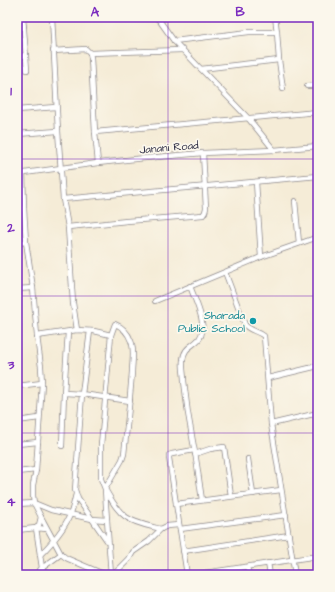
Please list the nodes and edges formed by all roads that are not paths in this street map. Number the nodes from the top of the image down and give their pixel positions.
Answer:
1 (23, 17) edge
2 (52, 17) edge
3 (171, 17) edge
4 (275, 17) edge
5 (158, 18) edge
6 (24, 26) junction
7 (17, 27) edge
8 (277, 32) junction
9 (174, 41) junction
10 (182, 50) junction
11 (53, 51) junction
12 (90, 54) junction
13 (26, 56) junction
14 (17, 57) edge
15 (279, 60) junction
16 (201, 68) junction
17 (27, 70) dead end
18 (318, 85) edge
19 (307, 86) dead end
20 (283, 89) dead end
21 (56, 107) junction
22 (17, 110) edge
23 (318, 112) edge
24 (248, 118) junction
25 (58, 131) junction
26 (95, 132) junction
27 (17, 134) edge
28 (318, 146) edge
29 (274, 150) junction
30 (203, 153) junction
31 (98, 163) junction
32 (61, 168) junction
33 (23, 173) junction
34 (17, 174) edge
35 (318, 176) edge
36 (256, 182) junction
37 (205, 187) junction
38 (63, 199) junction
39 (295, 201) dead end
40 (24, 209) junction
41 (17, 210) edge
42 (68, 227) junction
43 (318, 237) edge
44 (26, 242) junction
45 (17, 243) edge
46 (299, 243) junction
47 (261, 257) junction
48 (225, 272) junction
49 (190, 286) junction
50 (33, 288) junction
51 (17, 290) edge
52 (156, 301) dead end
53 (77, 330) junction
54 (90, 331) junction
55 (68, 332) junction
56 (111, 335) junction
57 (37, 336) junction
58 (318, 366) edge
59 (268, 378) junction
60 (42, 383) junction
61 (17, 386) edge
62 (64, 393) junction
63 (82, 394) junction
64 (105, 397) junction
65 (130, 401) junction
66 (318, 414) edge
67 (39, 418) junction
68 (17, 421) edge
69 (271, 424) junction
70 (38, 442) junction
71 (17, 444) edge
72 (62, 446) dead end
73 (195, 452) junction
74 (248, 459) dead end
75 (36, 470) junction
76 (17, 472) edge
77 (105, 489) junction
78 (281, 490) junction
79 (76, 493) junction
80 (253, 494) junction
81 (231, 496) junction
82 (202, 500) junction
83 (34, 503) junction
84 (17, 504) edge
85 (176, 504) junction
86 (70, 514) junction
87 (286, 515) junction
88 (41, 518) junction
89 (92, 519) junction
90 (107, 520) junction
91 (179, 527) junction
92 (36, 528) junction
93 (48, 529) junction
94 (161, 529) junction
95 (17, 530) edge
96 (289, 535) junction
97 (54, 541) junction
98 (108, 542) junction
99 (183, 551) junction
100 (61, 554) junction
101 (40, 555) junction
102 (318, 556) edge
103 (293, 560) junction
104 (268, 563) junction
105 (247, 566) junction
106 (42, 568) junction
107 (35, 575) edge
108 (41, 575) edge
109 (106, 575) edge
110 (112, 575) edge
111 (187, 575) edge
112 (191, 575) edge
113 (248, 575) edge
114 (270, 575) edge
115 (295, 575) edge

1 - 6 street
2 - 11 street
3 - 5 street
4 - 8 street
5 - 9 street
6 - 7 street
6 - 13 street
8 - 9 street
8 - 15 street
9 - 10 street
10 - 12 street
10 - 16 street
11 - 12 street
11 - 21 street
12 - 26 street
13 - 14 street
13 - 17 street
15 - 16 street
15 - 20 street
16 - 24 street
18 - 19 street
21 - 22 street
21 - 25 street
23 - 24 street
24 - 26 street
24 - 29 street
25 - 27 street
25 - 32 street
26 - 31 street
28 - 29 street, Janani Road
29 - 30 street, Janani Road
30 - 31 street, Janani Road
30 - 37 street
31 - 32 street, Janani Road
32 - 33 street, Janani Road
32 - 38 street
33 - 34 street, Janani Road
33 - 40 street
35 - 36 street
36 - 37 street
36 - 47 street
37 - 38 street
37 - 42 street
38 - 42 street
39 - 46 street
40 - 41 street
40 - 44 street
42 - 53 street
43 - 46 street
44 - 45 street
44 - 50 street
46 - 47 street
47 - 48 street
48 - 49 street
48 - 59 street
49 - 52 street
49 - 73 street
50 - 51 street
50 - 57 street
53 - 54 street
53 - 55 street
54 - 56 street
54 - 63 street
55 - 57 street
55 - 62 street
56 - 64 street
56 - 65 street
57 - 60 street
58 - 59 street
59 - 69 street
60 - 61 street
60 - 67 street
62 - 63 street
62 - 72 street
63 - 64 street
63 - 79 street
64 - 65 street
64 - 77 street
65 - 77 street
66 - 69 street
67 - 68 street
67 - 70 street
69 - 78 street
70 - 71 street
70 - 75 street
73 - 81 street
73 - 82 street
73 - 85 street
74 - 80 street
75 - 76 street
75 - 83 street
77 - 90 street
77 - 94 street
78 - 80 street
78 - 87 street
79 - 86 street
79 - 89 street
80 - 81 street
81 - 82 street
82 - 85 street
83 - 84 street
83 - 86 street
83 - 88 street
85 - 91 street
86 - 89 street
86 - 97 street
87 - 91 street
87 - 96 street
88 - 92 street
88 - 93 street
89 - 90 street
89 - 98 street
90 - 98 street
91 - 94 street
91 - 99 street
92 - 93 street
92 - 95 street
92 - 101 street
93 - 97 street
94 - 110 street
96 - 99 street
96 - 103 street
97 - 100 street
97 - 101 street
98 - 110 street
99 - 111 street
100 - 106 street
100 - 109 street
101 - 106 street
102 - 103 street
103 - 104 street
103 - 115 street
104 - 105 street
104 - 114 street
105 - 112 street
105 - 113 street
106 - 107 street
106 - 108 street

